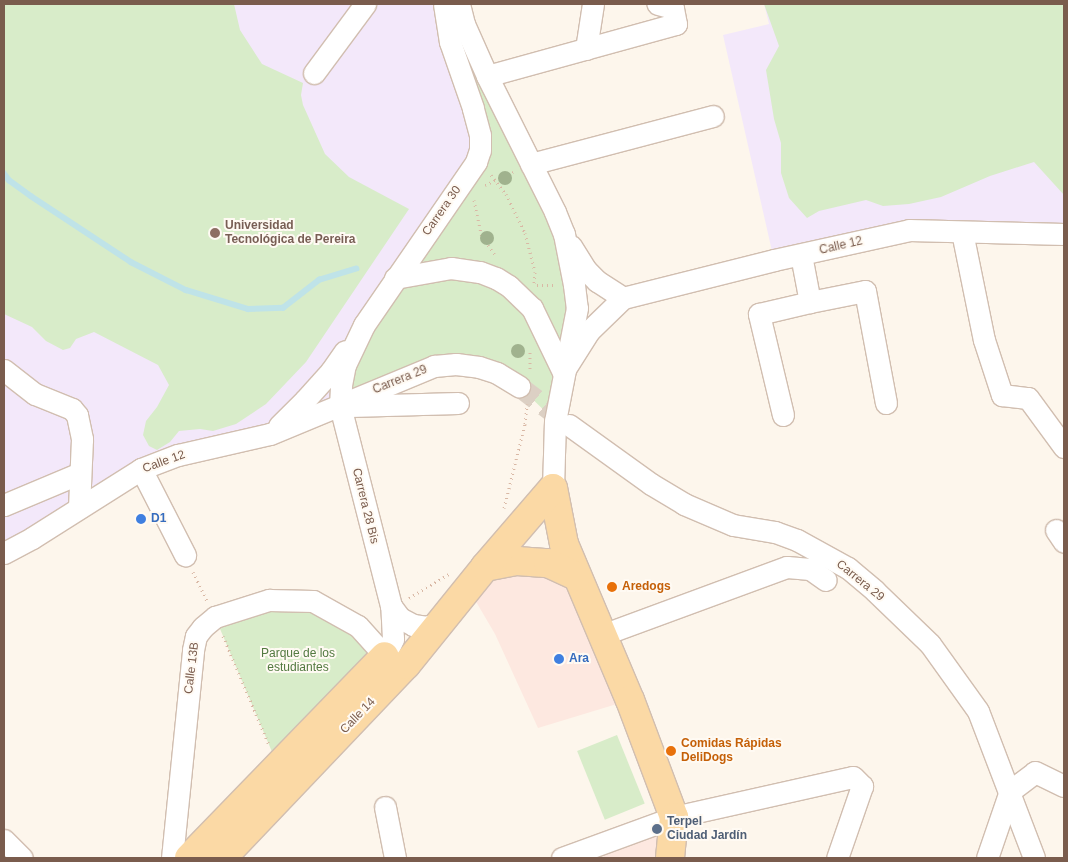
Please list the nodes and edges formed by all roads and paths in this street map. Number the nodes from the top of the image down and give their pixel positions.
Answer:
1 (366, 4) edge
2 (444, 4) edge
3 (458, 4) edge
4 (593, 4) edge
5 (658, 4) edge
6 (586, 49) junction
7 (314, 73) dead end
8 (487, 76) junction
9 (713, 116) dead end
10 (476, 162) junction
11 (530, 164) junction
12 (495, 179) junction
13 (464, 191) junction
14 (962, 232) junction
15 (564, 234) junction
16 (1064, 234) edge
17 (801, 255) junction
18 (497, 257) dead end
19 (395, 278) junction
20 (574, 285) junction
21 (528, 287) junction
22 (623, 298) junction
23 (810, 302) junction
24 (364, 324) junction
25 (530, 349) dead end
26 (4, 370) edge
27 (563, 372) junction
28 (525, 385) junction
29 (458, 403) dead end
30 (886, 403) dead end
31 (340, 406) junction
32 (783, 415) dead end
33 (569, 424) tunnel mouth
34 (270, 434) junction
35 (1064, 447) edge
36 (141, 469) junction
37 (80, 473) junction
38 (553, 488) junction
39 (4, 505) edge
40 (79, 508) junction
41 (502, 512) dead end
42 (4, 553) edge
43 (185, 555) joint
44 (485, 567) junction
45 (454, 571) dead end
46 (576, 576) junction
47 (826, 580) dead end
48 (391, 606) junction
49 (214, 617) junction
50 (441, 621) junction
51 (602, 635) junction
52 (385, 656) junction
53 (278, 766) junction
54 (1064, 786) edge
55 (1010, 791) junction
56 (385, 807) dead end
57 (674, 816) junction
58 (4, 840) edge
59 (22, 858) edge
60 (172, 858) edge
61 (189, 858) edge
62 (222, 858) edge
63 (395, 858) edge
64 (562, 858) edge
65 (670, 858) edge
66 (837, 858) edge
67 (986, 858) edge
68 (1034, 858) edge

1 - 7 street
2 - 10 street, Carrera 30
3 - 8 street
4 - 6 street
5 - 6 street
6 - 8 street
8 - 11 street
9 - 11 street
10 - 12 path
10 - 13 street, Carrera 30
11 - 12 path
11 - 15 street
12 - 13 path
12 - 21 path
13 - 18 path
13 - 19 street, Carrera 30
14 - 16 street, Calle 12
14 - 17 street, Calle 12
14 - 35 street
15 - 20 street
15 - 22 street
17 - 22 street, Calle 12
17 - 23 street
19 - 21 street
19 - 24 street, Carrera 30
20 - 21 path
20 - 27 street
21 - 27 street
22 - 27 street
23 - 30 street
23 - 32 street
24 - 31 street, Carrera 30
24 - 34 street
25 - 28 path
26 - 37 street
27 - 38 street
28 - 31 street, Carrera 29
28 - 41 path
29 - 31 street
31 - 34 street, Calle 12
31 - 48 street, Carrera 28 Bis
33 - 55 street, Carrera 29
34 - 36 street, Calle 12
36 - 40 street, Calle 12
36 - 43 street
37 - 39 street
37 - 40 street
38 - 44 main road, Calle 14
38 - 46 main road
40 - 42 street, Calle 12
43 - 49 path
44 - 46 main road
44 - 50 main road, Calle 14
45 - 48 path
46 - 51 main road
47 - 51 street
48 - 50 street
48 - 52 street, Carrera 28 Bis
49 - 52 street, Calle 13B
49 - 53 path
49 - 60 street, Calle 13B
50 - 62 main road, Calle 14
51 - 57 main road
52 - 53 main road, Calle 14
53 - 61 main road, Calle 14
54 - 55 street
55 - 67 street
55 - 68 street, Carrera 29
56 - 63 street
57 - 64 street
57 - 65 main road
57 - 66 street
58 - 59 street

